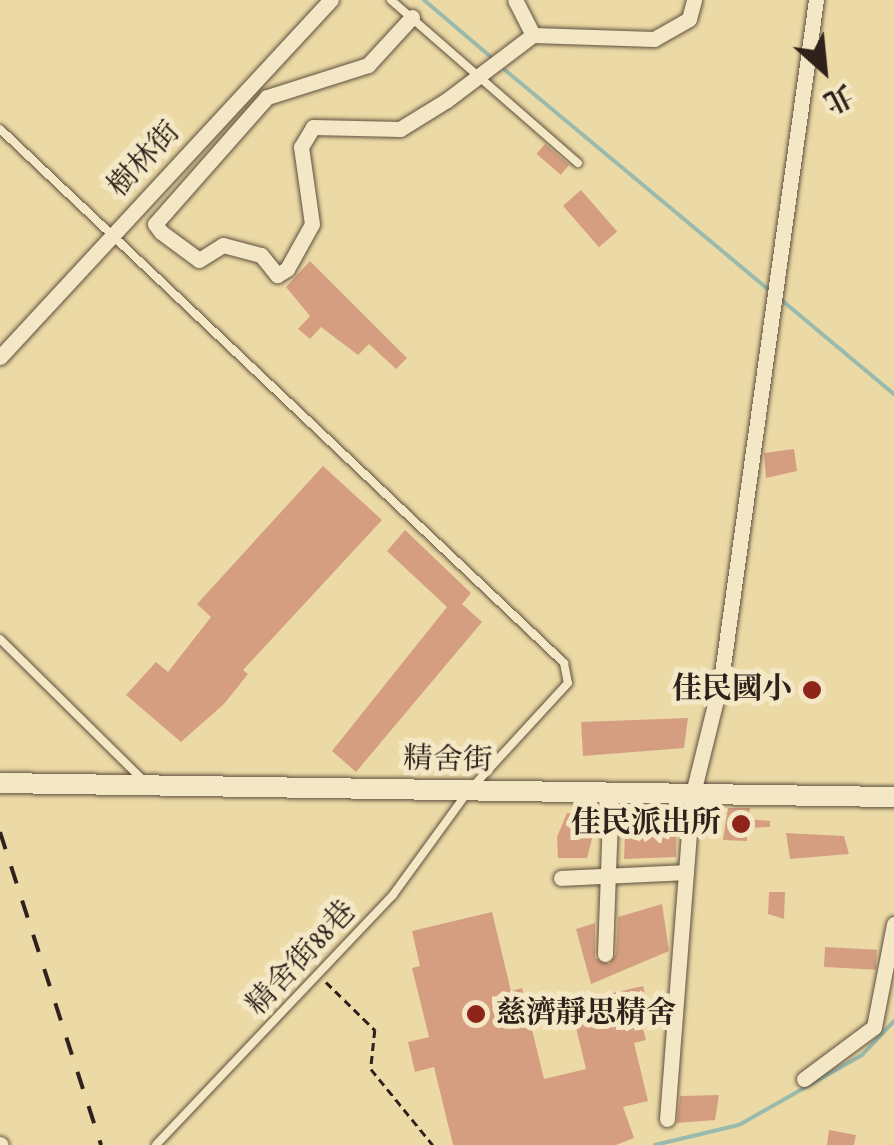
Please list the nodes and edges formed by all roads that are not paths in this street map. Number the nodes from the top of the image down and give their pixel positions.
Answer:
1 (331, 0) edge
2 (390, 0) edge
3 (515, 0) edge
4 (694, 0) edge
5 (816, 0) edge
6 (412, 17) junction
7 (533, 36) junction
8 (478, 79) junction
9 (0, 129) edge
10 (578, 163) dead end
11 (113, 235) junction
12 (0, 358) edge
13 (0, 639) edge
14 (0, 783) edge
15 (148, 785) junction
16 (611, 791) junction
17 (467, 793) junction
18 (692, 797) junction
19 (894, 797) edge
20 (686, 872) junction
21 (611, 876) junction
22 (560, 878) dead end
23 (894, 924) edge
24 (605, 954) dead end
25 (804, 1078) dead end
26 (668, 1119) dead end
27 (156, 1145) edge

1 - 11 street, 樹林街
2 - 6 lane
3 - 7 street
4 - 7 street
5 - 18 street
6 - 8 lane
6 - 8 street
7 - 8 street
8 - 10 lane
9 - 11 lane
11 - 12 street, 樹林街
11 - 17 lane, 精舍街88巷
13 - 15 lane
14 - 15 street, 精舍街
15 - 17 street, 精舍街
16 - 17 street, 精舍街
16 - 18 street, 精舍街
16 - 21 street
17 - 27 lane, 精舍街88巷
18 - 19 street, 精舍街
18 - 20 street
20 - 21 street
20 - 26 street
21 - 22 street
21 - 24 street
23 - 25 street

